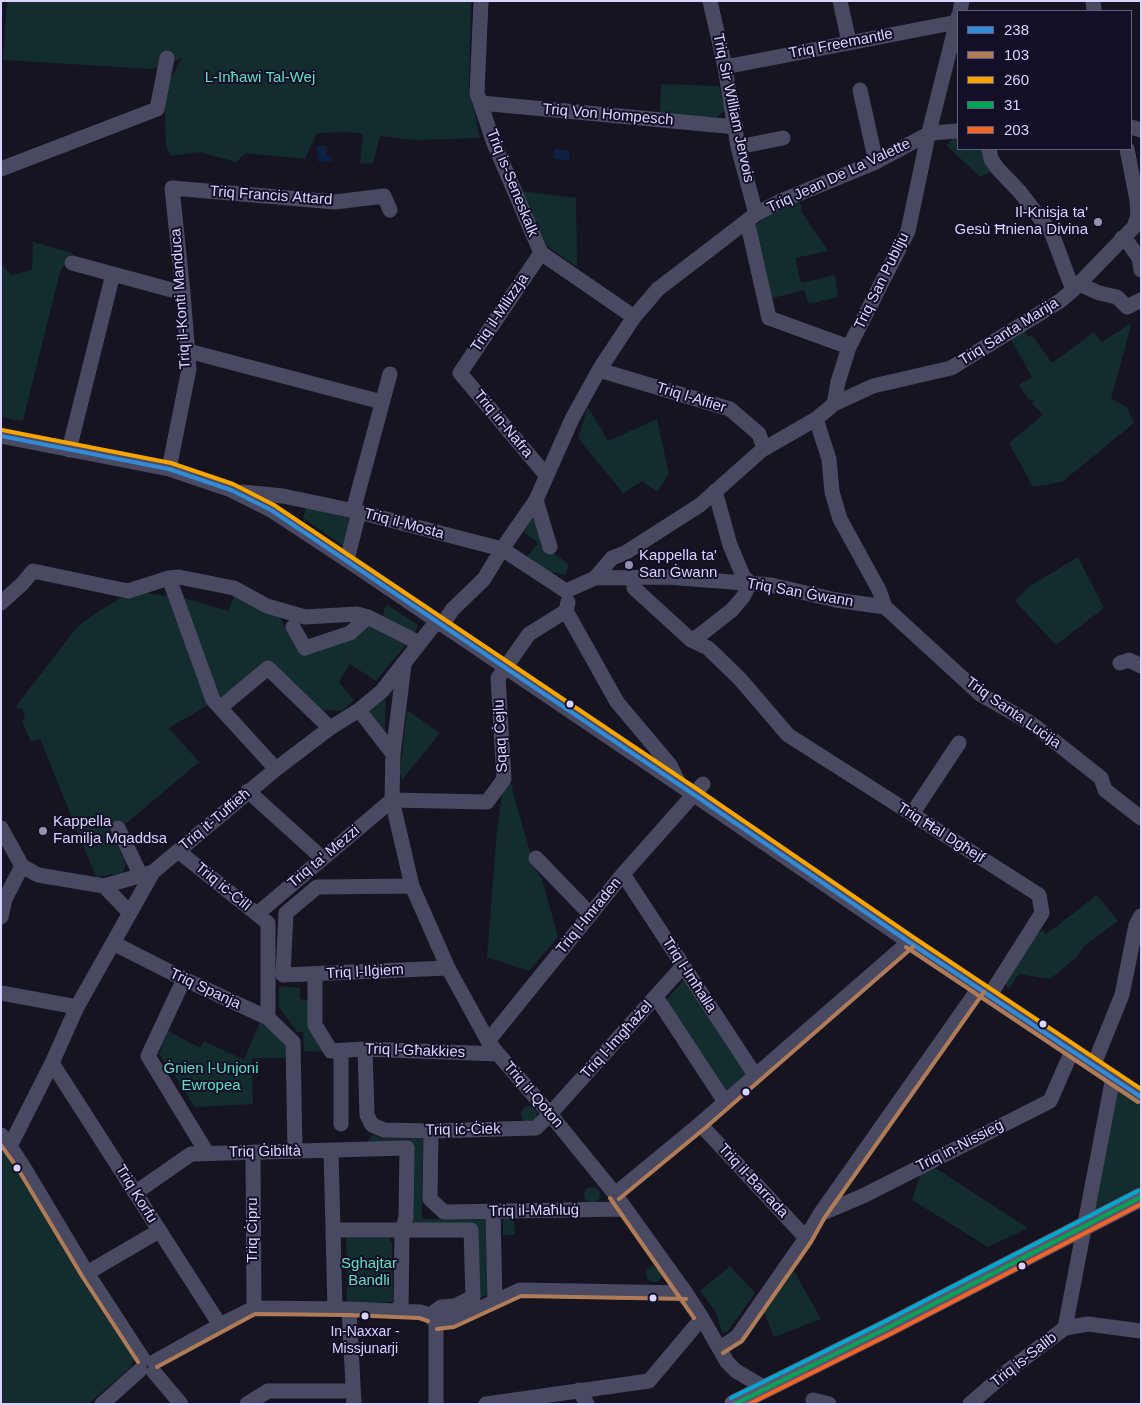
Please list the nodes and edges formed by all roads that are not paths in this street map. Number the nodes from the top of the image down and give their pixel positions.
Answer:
1 (481, 1) edge
2 (710, 1) edge
3 (840, 1) edge
4 (957, 17) edge
5 (957, 21) edge
6 (849, 42) junction
7 (167, 58) dead end
8 (725, 67) junction
9 (860, 90) dead end
10 (481, 103) junction
11 (736, 127) junction
12 (957, 131) edge
13 (930, 133) junction
14 (783, 138) dead end
15 (738, 147) junction
16 (989, 150) edge
17 (1128, 150) edge
18 (876, 162) junction
19 (1, 169) edge
20 (172, 188) joint
21 (1139, 201) edge
22 (390, 210) dead end
23 (751, 218) junction
24 (1122, 238) junction
25 (541, 252) junction
26 (72, 263) dead end
27 (1141, 270) edge
28 (113, 274) junction
29 (1076, 287) junction
30 (183, 293) junction
31 (1141, 300) edge
32 (634, 317) junction
33 (849, 347) junction
34 (188, 351) junction
35 (599, 370) junction
36 (390, 374) dead end
37 (460, 374) joint
38 (382, 402) junction
39 (834, 404) junction
40 (816, 419) junction
41 (1, 436) edge
42 (70, 450) junction
43 (762, 450) junction
44 (169, 469) junction
45 (546, 475) junction
46 (230, 490) junction
47 (715, 491) junction
48 (536, 500) junction
49 (356, 511) junction
50 (550, 547) dead end
51 (502, 549) junction
52 (347, 560) junction
53 (169, 578) junction
54 (595, 578) junction
55 (634, 578) junction
56 (750, 583) junction
57 (566, 591) junction
58 (1, 603) edge
59 (885, 607) junction
60 (566, 611) junction
61 (368, 617) junction
62 (440, 623) junction
63 (293, 627) dead end
64 (691, 640) junction
65 (419, 643) junction
66 (1120, 663) dead end
67 (404, 665) junction
68 (1141, 666) edge
69 (505, 667) junction
70 (222, 707) junction
71 (359, 710) junction
72 (330, 728) junction
73 (959, 743) dead end
74 (393, 754) junction
75 (276, 769) junction
76 (680, 785) junction
77 (698, 789) junction
78 (248, 791) junction
79 (392, 800) junction
80 (912, 814) junction
81 (1141, 818) edge
82 (1, 828) edge
83 (118, 828) dead end
84 (178, 851) junction
85 (322, 858) junction
86 (536, 858) dead end
87 (22, 866) junction
88 (147, 874) junction
89 (623, 874) junction
90 (104, 886) junction
91 (412, 886) junction
92 (130, 912) junction
93 (590, 914) junction
94 (1141, 916) edge
95 (1, 917) edge
96 (263, 918) junction
97 (909, 942) junction
98 (113, 943) junction
99 (683, 966) junction
100 (448, 968) junction
101 (315, 975) junction
102 (184, 979) junction
103 (984, 992) junction
104 (1, 993) edge
105 (656, 997) junction
106 (77, 1007) junction
107 (268, 1018) junction
108 (488, 1041) junction
109 (365, 1049) junction
110 (336, 1051) junction
111 (1072, 1051) junction
112 (498, 1054) junction
113 (52, 1063) junction
114 (1094, 1064) junction
115 (755, 1075) junction
116 (1112, 1078) junction
117 (1141, 1097) edge
118 (725, 1102) junction
119 (550, 1114) junction
120 (341, 1124) dead end
121 (700, 1124) junction
122 (431, 1132) junction
123 (6, 1141) edge
124 (295, 1150) junction
125 (331, 1151) junction
126 (253, 1152) junction
127 (207, 1153) junction
128 (135, 1193) junction
129 (615, 1194) junction
130 (1141, 1197) edge
131 (625, 1209) junction
132 (493, 1212) junction
133 (820, 1214) junction
134 (1084, 1227) junction
135 (334, 1230) junction
136 (159, 1231) junction
137 (402, 1231) junction
138 (806, 1238) junction
139 (87, 1273) junction
140 (686, 1293) junction
141 (495, 1301) junction
142 (254, 1308) junction
143 (342, 1309) junction
144 (402, 1311) junction
145 (702, 1318) junction
146 (433, 1319) junction
147 (220, 1325) junction
148 (1065, 1328) junction
149 (1141, 1331) edge
150 (720, 1348) junction
151 (148, 1366) junction
152 (764, 1388) junction
153 (579, 1390) junction
154 (353, 1397) edge
155 (813, 1400) dead end
156 (108, 1402) edge
157 (181, 1404) edge
158 (247, 1404) edge
159 (436, 1404) edge
160 (486, 1404) edge
161 (586, 1404) edge
162 (734, 1404) edge
163 (829, 1404) edge
164 (970, 1404) edge

1 - 10 street, Triq is-Seneskalk
2 - 8 street, Triq Sir William Jervois
3 - 6 street
4 - 6 street, Triq Freemantle
5 - 13 street, Triq San Publiju
6 - 8 street, Triq Freemantle
7 - 19 street
8 - 11 street, Triq Sir William Jervois
9 - 18 street
10 - 11 street, Triq Von Hompesch
10 - 25 street, Triq is-Seneskalk
11 - 15 street, Triq Sir William Jervois
12 - 13 street
13 - 18 street, Triq Jean De La Valette
13 - 33 street, Triq San Publiju
14 - 15 street
15 - 23 street, Triq Sir William Jervois
16 - 29 street
17 - 21 street, Triq Santa Marija
18 - 23 street, Triq Jean De La Valette
20 - 22 street, Triq Francis Attard
20 - 30 street, Triq il-Konti Manduca
21 - 24 street, Triq Santa Marija
23 - 32 street, Triq Jean De La Valette
23 - 33 street, Triq Sir William Jervois
24 - 27 street
24 - 29 street, Triq Santa Marija
25 - 32 street, Triq is-Seneskalk
25 - 37 street, Triq il-Milizzja
26 - 28 street
28 - 30 street
28 - 42 street
29 - 31 street
29 - 39 street, Triq Santa Marija
30 - 34 street, Triq il-Konti Manduca
32 - 35 street, Triq Jean De La Valette
33 - 39 street, Triq San Publiju
34 - 38 street
34 - 44 street, Triq il-Konti Manduca
35 - 43 street, Triq l-Alfier
35 - 45 street, Triq Jean De La Valette
36 - 38 street
37 - 45 street, Triq in-Nafra
38 - 49 street
39 - 40 street
40 - 43 street
40 - 59 street
41 - 42 street
42 - 44 street
43 - 47 street
44 - 46 street
45 - 48 street, Triq Jean De La Valette
46 - 49 street, Triq il-Mosta
46 - 52 street
47 - 54 street
47 - 56 street
48 - 50 street
48 - 51 street, Triq Jean De La Valette
49 - 51 street, Triq il-Mosta
49 - 52 street
51 - 57 street, Triq il-Mosta
51 - 62 street, Triq Jean De La Valette
52 - 62 street
53 - 58 street
53 - 61 street
53 - 70 street
54 - 55 street, Triq San Ġwann
54 - 57 street
55 - 56 street, Triq San Ġwann
55 - 64 street, Triq Ħal Dgħejf
56 - 59 street, Triq San Ġwann
56 - 64 street
57 - 60 street
59 - 81 street, Triq Santa Luċija
60 - 69 street
60 - 76 street
61 - 63 street
61 - 65 street
62 - 65 street, Triq it-Tuffieħ
62 - 69 street
64 - 80 street, Triq Ħal Dgħejf
65 - 67 street, Triq it-Tuffieħ
66 - 68 street
67 - 71 street, Triq it-Tuffieħ
67 - 74 street, Triq il-Qoton
69 - 76 street
69 - 79 street, Sqaq Ċejlu
70 - 72 street
70 - 75 street
71 - 72 street, Triq it-Tuffieħ
71 - 74 street
72 - 75 street, Triq it-Tuffieħ
73 - 80 street
74 - 79 street, Triq il-Qoton
75 - 78 street, Triq it-Tuffieħ
76 - 77 street
77 - 89 street, Triq l-Imraden
77 - 97 street
78 - 84 street, Triq it-Tuffieħ
78 - 85 street
79 - 85 street, Triq ta' Mezzi
79 - 91 street, Triq il-Qoton
80 - 103 street, Triq Ħal Dgħejf
82 - 87 street
83 - 88 street
84 - 88 street, Triq it-Tuffieħ
84 - 96 street, Triq iċ-Ċilì
85 - 96 street, Triq ta' Mezzi
86 - 93 street
87 - 90 street
87 - 95 street
88 - 90 street
88 - 92 street, Triq it-Tuffieħ
89 - 93 street, Triq l-Imraden
89 - 99 street, Triq l-Imħalla
90 - 92 street
91 - 100 street, Triq il-Qoton
91 - 101 street, Triq l-Ilġiem
92 - 98 street, Triq it-Tuffieħ
93 - 108 street, Triq l-Imraden
94 - 114 street
96 - 107 street
97 - 103 street
97 - 115 street
98 - 102 street, Triq Spanja
98 - 106 street, Triq it-Tuffieħ
99 - 105 street, Triq l-Imgħażel
99 - 115 street, Triq l-Imħalla
100 - 101 street, Triq l-Ilġiem
100 - 108 street, Triq il-Qoton
101 - 110 street
102 - 107 street, Triq Spanja
102 - 127 street
103 - 111 street
103 - 133 street, Triq Ħal Dgħejf
104 - 106 street
105 - 118 street
105 - 119 street, Triq l-Imgħażel
106 - 113 street, Triq it-Tuffieħ
107 - 124 street, Triq Spanja
108 - 112 street, Triq il-Qoton
109 - 110 street, Triq l-Għakkies
109 - 112 street, Triq l-Għakkies
109 - 122 street, Triq iċ-Ċiek
110 - 120 street
111 - 114 street
111 - 133 street, Triq in-Nissieġ
112 - 119 street, Triq il-Qoton
113 - 123 street, Triq it-Tuffieħ
113 - 128 street, Triq Korfu
114 - 116 street
115 - 118 street
116 - 117 street
116 - 134 street
118 - 121 street
119 - 122 street, Triq iċ-Ċiek
119 - 129 street, Triq il-Qoton
121 - 129 street
121 - 138 street, Triq il-Barrada
122 - 132 street, Triq il-Maħluġ
123 - 139 street
124 - 125 street, Triq Ġibiltà
124 - 126 street, Triq Ġibiltà
125 - 135 street
125 - 137 street, Triq Ġibiltà
126 - 127 street, Triq Ġibiltà
126 - 142 street, Triq Ċipru
127 - 128 street, Triq Ġibiltà
128 - 136 street, Triq Korfu
129 - 131 street, Triq il-Qoton
130 - 134 main road
131 - 132 street, Triq il-Maħluġ
131 - 140 street, Triq il-Qoton
132 - 141 street
133 - 138 street, Triq Ħal Dgħejf
134 - 148 street
134 - 152 main road
135 - 137 street
135 - 143 street
136 - 139 street
136 - 147 street, Triq Korfu
137 - 144 street
137 - 146 street
138 - 150 street, Triq Ħal Dgħejf
139 - 151 street
140 - 141 street
140 - 145 street, Triq il-Qoton
141 - 146 street
142 - 143 street
142 - 147 street
143 - 144 street
143 - 154 street
144 - 146 street
145 - 150 street, Triq il-Qoton
145 - 153 street
146 - 159 street
147 - 151 street
148 - 149 street, Triq is-Salib
148 - 164 street, Triq is-Salib
150 - 152 street, Triq il-Qoton
151 - 156 street
151 - 157 street
152 - 162 main road
153 - 160 street
153 - 161 street
154 - 158 street
155 - 163 street

